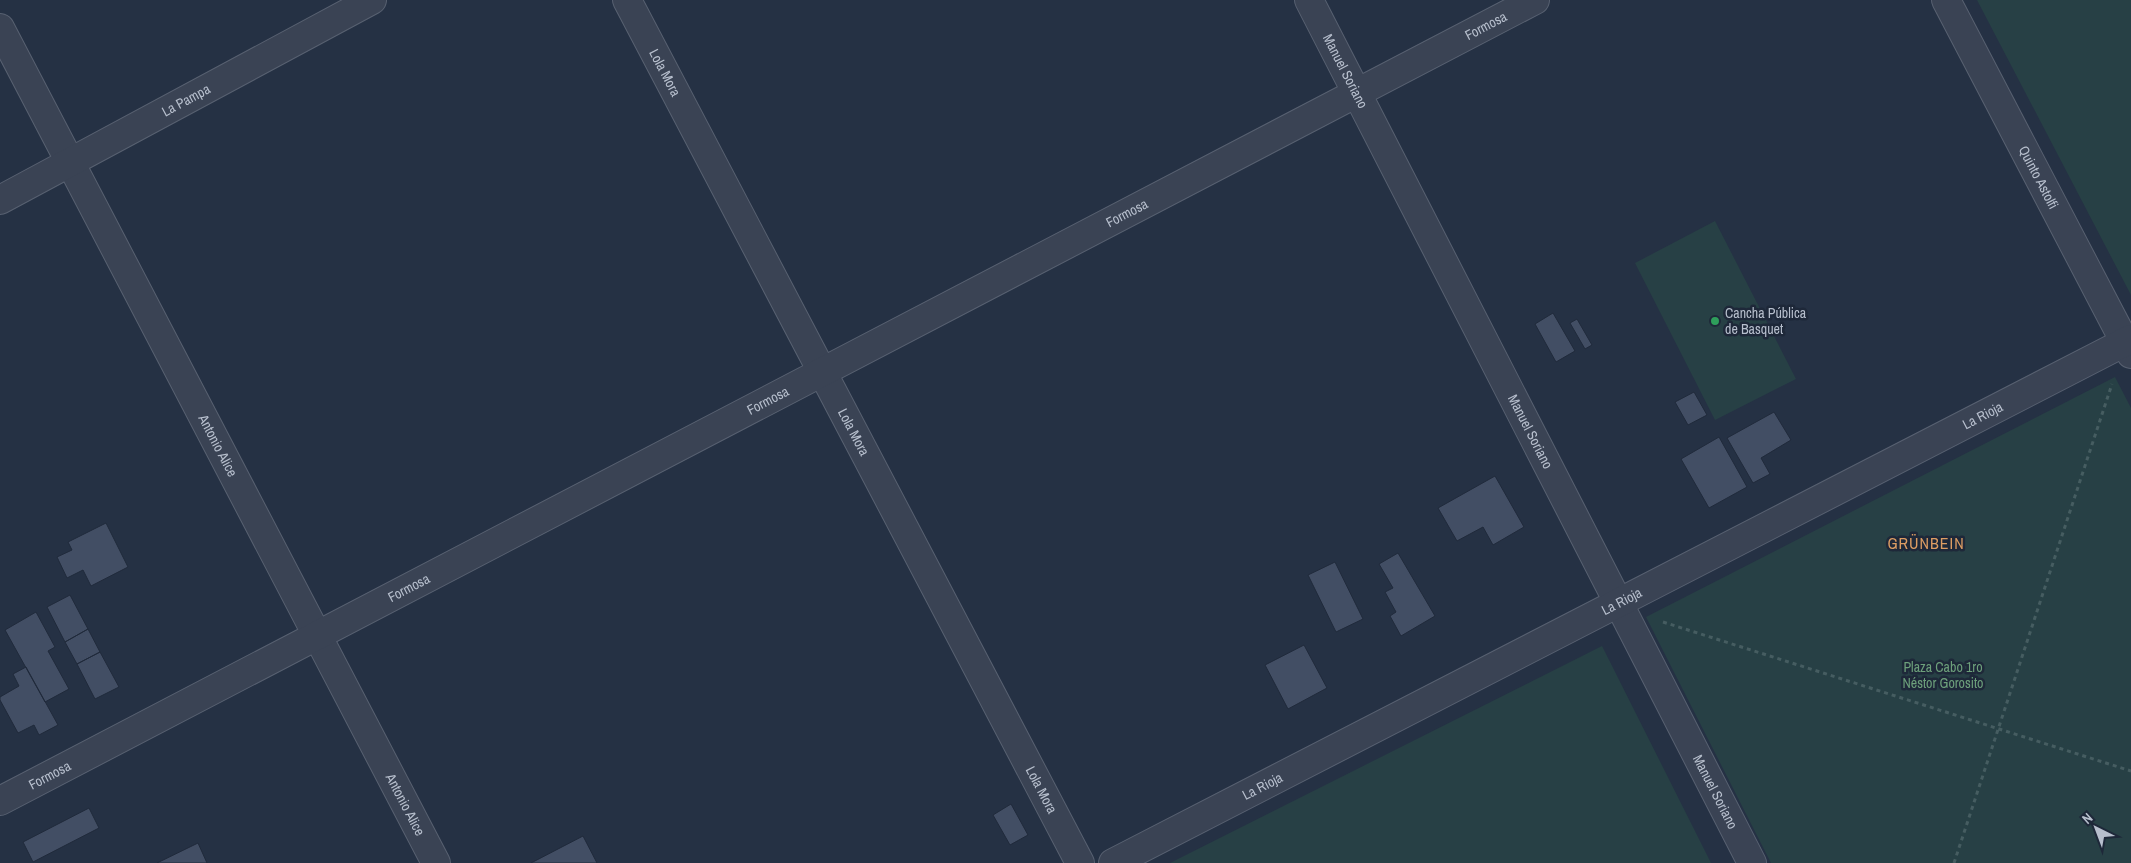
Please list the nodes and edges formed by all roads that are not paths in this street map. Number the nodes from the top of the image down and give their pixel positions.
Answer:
1 (372, 0) edge
2 (626, 0) edge
3 (1309, 0) edge
4 (1536, 0) edge
5 (1946, 0) edge
6 (0, 28) edge
7 (1357, 93) junction
8 (70, 163) junction
9 (0, 200) edge
10 (2129, 345) edge
11 (822, 372) junction
12 (1618, 603) junction
13 (317, 636) junction
14 (0, 801) edge
15 (436, 863) edge
16 (1080, 863) edge
17 (1113, 863) edge
18 (1752, 863) edge

1 - 8 street, La Pampa
2 - 11 street, Lola Mora
3 - 7 street, Manuel Soriano
4 - 7 street, Formosa
5 - 10 street, Quinto Astolfi
6 - 8 street, Antonio Alice
7 - 11 street, Formosa
7 - 12 street, Manuel Soriano
8 - 9 street, La Pampa
8 - 13 street, Antonio Alice
10 - 12 street, La Rioja
11 - 13 street, Formosa
11 - 16 street, Lola Mora
12 - 17 street, La Rioja
12 - 18 street, Manuel Soriano
13 - 14 street, Formosa
13 - 15 street, Antonio Alice

